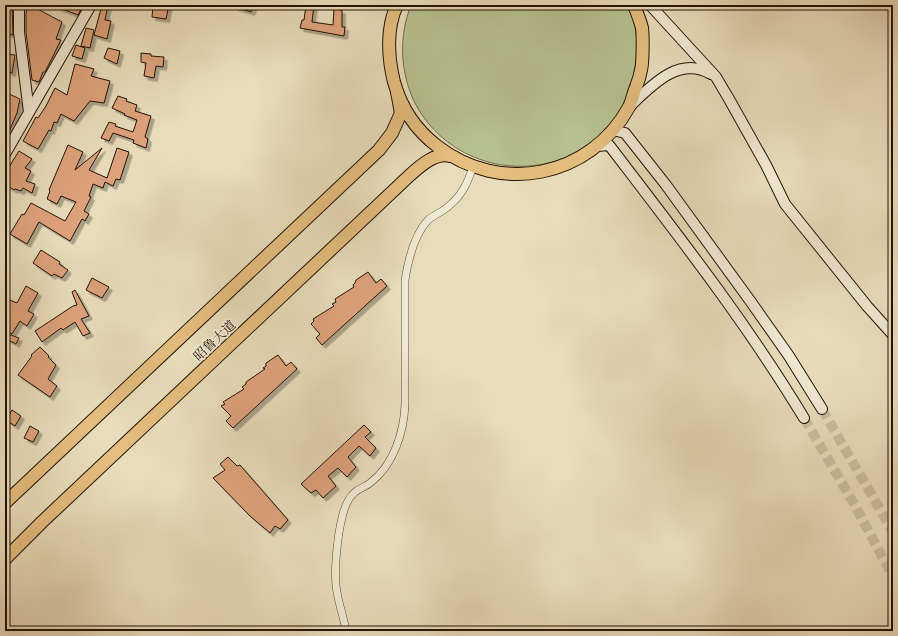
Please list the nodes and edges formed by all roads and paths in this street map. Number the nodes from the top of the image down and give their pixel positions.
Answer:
1 (19, 5) edge
2 (91, 5) edge
3 (634, 5) edge
4 (650, 5) edge
5 (396, 6) edge
6 (716, 77) junction
7 (397, 92) junction
8 (629, 106) junction
9 (29, 112) junction
10 (613, 130) junction
11 (597, 146) junction
12 (5, 154) edge
13 (450, 156) junction
14 (474, 167) junction
15 (893, 335) edge
16 (822, 409) tunnel mouth
17 (804, 418) tunnel mouth
18 (5, 503) edge
19 (5, 559) edge
20 (346, 631) edge

1 - 9 main road
2 - 9 main road
3 - 8 highway, 昭鲁大道
4 - 6 main road
5 - 7 highway, 昭鲁大道
6 - 8 main road
6 - 15 main road
7 - 13 highway, 昭鲁大道
7 - 18 highway, 昭鲁大道
8 - 10 highway, 昭鲁大道
9 - 12 main road
10 - 11 highway, 昭鲁大道
10 - 16 main road
11 - 14 highway, 昭鲁大道
11 - 17 main road
13 - 14 highway, 昭鲁大道
13 - 19 highway, 昭鲁大道
14 - 20 street

